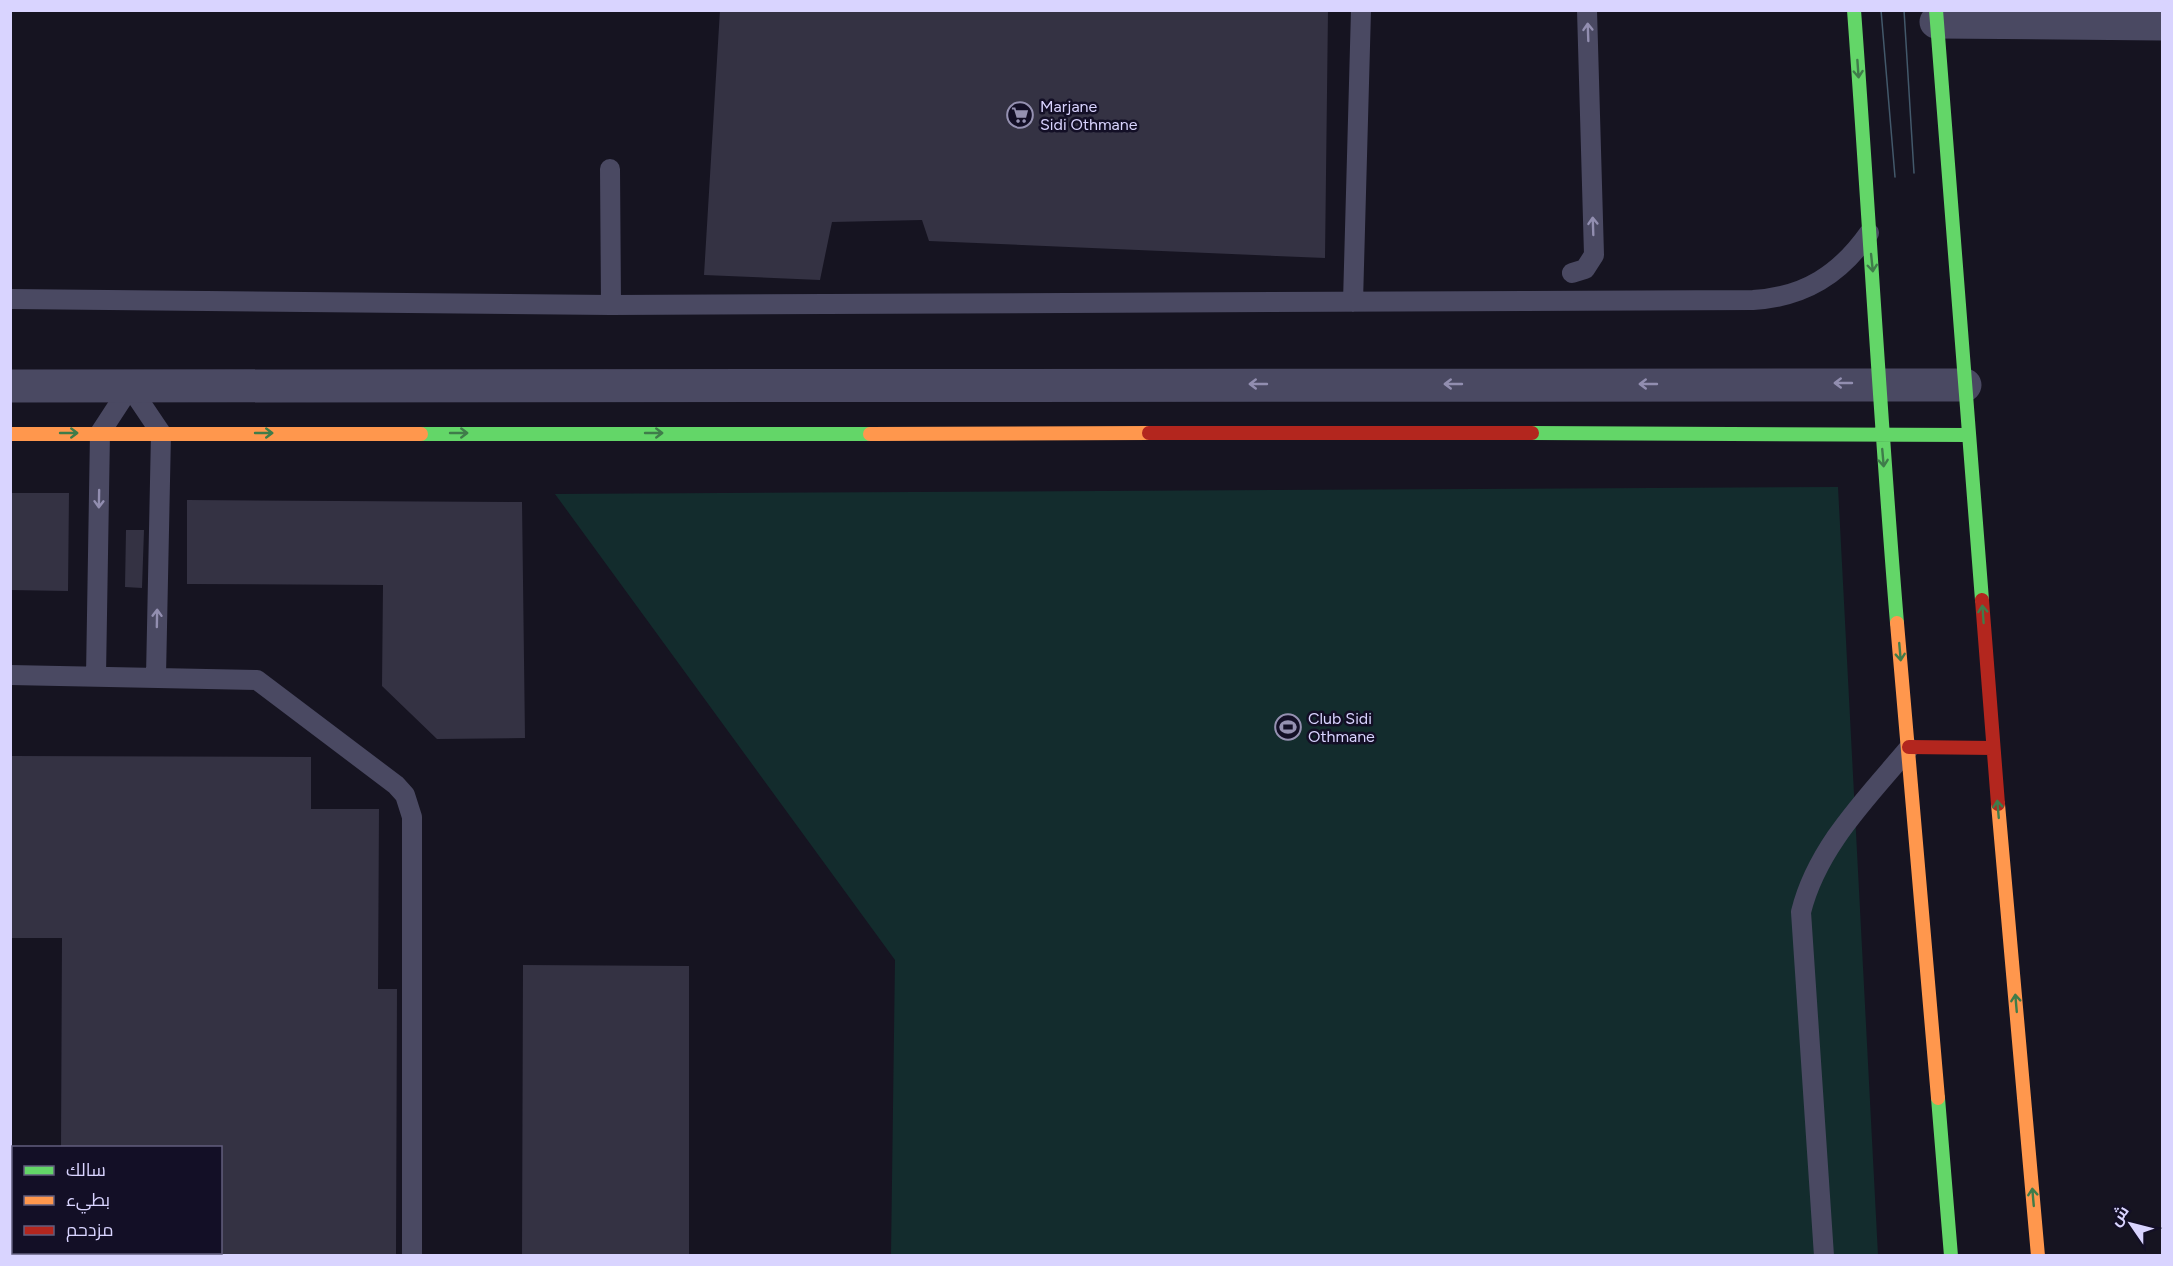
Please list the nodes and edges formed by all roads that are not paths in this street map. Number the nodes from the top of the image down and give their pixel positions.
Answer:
1 (1361, 10) edge
2 (1587, 10) edge
3 (1854, 10) edge
4 (1936, 16) edge
5 (2163, 24) edge
6 (610, 169) dead end
7 (1869, 232) junction
8 (1572, 273) dead end
9 (10, 299) edge
10 (1353, 302) junction
11 (610, 305) junction
12 (1879, 383) junction
13 (1965, 385) junction
14 (10, 386) edge
15 (130, 387) junction
16 (100, 433) junction
17 (1881, 433) junction
18 (10, 434) edge
19 (160, 434) junction
20 (1969, 435) junction
21 (10, 675) edge
22 (96, 676) junction
23 (156, 676) junction
24 (1909, 747) junction
25 (1993, 748) junction
26 (412, 1256) edge
27 (1824, 1256) edge
28 (1951, 1256) edge
29 (2038, 1256) edge

1 - 10 lane
8 -> 2 lane
3 -> 7 street
4 - 5 street
4 - 13 street
6 - 11 lane
7 - 10 lane
7 -> 12 street
9 - 11 lane
10 - 11 lane
12 - 13 street
12 -> 15 street
12 - 17 street
13 - 20 street
14 - 15 street
15 - 16 lane
15 - 19 lane
18 -> 16 street
16 - 19 street
16 -> 22 lane
19 -> 17 street
17 - 20 street
17 -> 24 street
23 -> 19 lane
25 -> 20 street
21 - 22 lane
22 - 23 lane
23 - 26 lane
24 - 25 street
24 - 27 lane
24 - 28 street
29 -> 25 street

